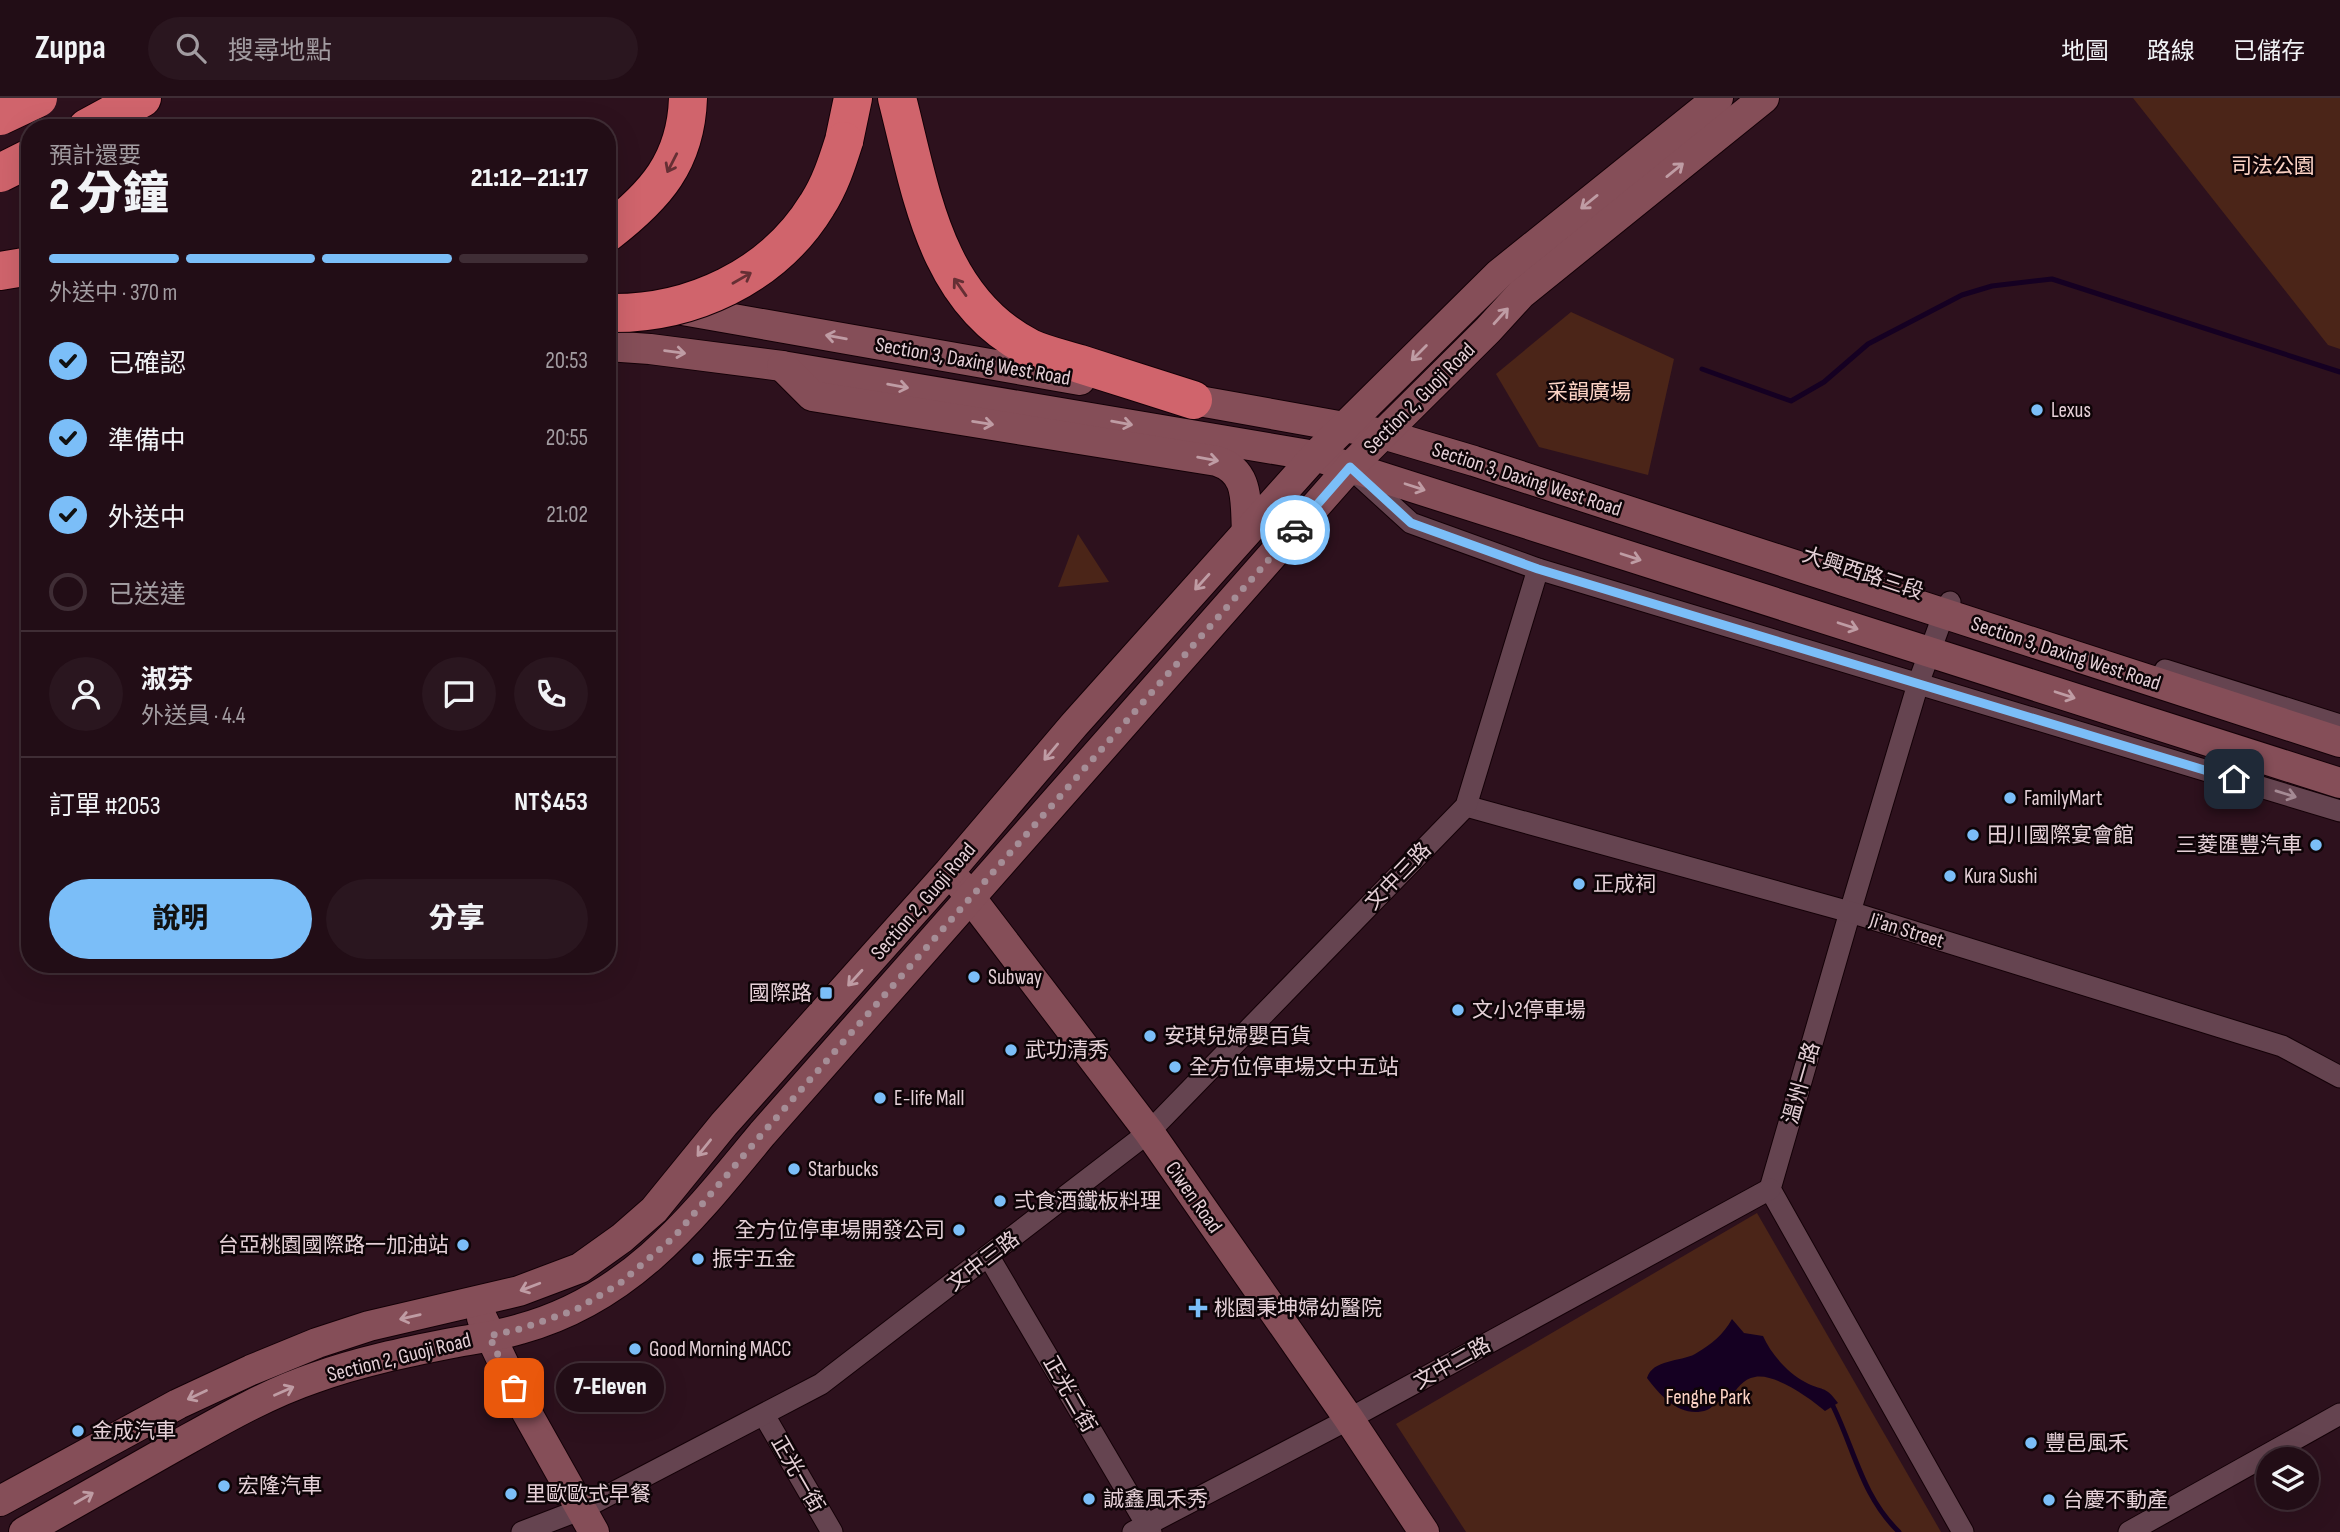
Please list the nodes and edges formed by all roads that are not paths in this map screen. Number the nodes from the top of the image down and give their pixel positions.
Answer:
1 (38, 98) edge
2 (142, 98) edge
3 (688, 98) edge
4 (853, 98) edge
5 (897, 98) edge
6 (1718, 98) edge
7 (1764, 98) edge
8 (0, 116) edge
9 (104, 119) edge
10 (21, 125) edge
11 (0, 155) edge
12 (21, 162) edge
13 (21, 162) edge
14 (0, 165) edge
15 (0, 173) edge
16 (21, 176) edge
17 (616, 226) edge
18 (21, 268) edge
19 (0, 271) edge
20 (616, 298) edge
21 (616, 312) edge
22 (616, 347) edge
23 (782, 366) junction
24 (1193, 400) junction
25 (1345, 427) junction
26 (1383, 434) junction
27 (1315, 456) junction
28 (1350, 467) junction
29 (1247, 531) junction
30 (1538, 569) junction
31 (1947, 607) junction
32 (1930, 652) junction
33 (1918, 684) junction
34 (2340, 725) edge
35 (2340, 742) edge
36 (2340, 783) edge
37 (1466, 806) junction
38 (2340, 811) edge
39 (950, 872) junction
40 (971, 896) junction
41 (1850, 912) junction
42 (2340, 1077) edge
43 (1149, 1132) junction
44 (1770, 1189) junction
45 (989, 1256) junction
46 (476, 1301) junction
47 (489, 1336) junction
48 (2340, 1414) edge
49 (764, 1415) junction
50 (1349, 1419) junction
51 (0, 1501) edge
52 (588, 1521) edge
53 (1144, 1529) edge
54 (24, 1532) edge
55 (522, 1532) edge
56 (832, 1532) edge
57 (1424, 1532) edge
58 (1963, 1532) edge
59 (2129, 1532) edge

1 - 8 highway, bridge
2 - 9 highway
3 -> 17 highway
21 -> 4 highway, bridge
24 -> 5 highway
6 -> 25 street, Section 2, Guoji Road
26 -> 7 street, Section 2, Guoji Road
8 - 10 street
11 - 12 highway
13 - 15 highway, bridge
14 - 16 street
18 - 19 highway
24 -> 20 street, Section 3, Daxing West Road
22 -> 23 street, Section 3, Daxing West Road
23 -> 27 street, Section 3, Daxing West Road
23 -> 29 street
24 - 25 street, Section 3, Daxing West Road
25 - 26 street, Section 3, Daxing West Road
25 - 27 street, Section 2, Guoji Road
26 - 28 street, Section 2, Guoji Road
26 - 31 street, Section 3, Daxing West Road
27 - 28 street, Section 3, Daxing West Road
27 - 29 street, Section 2, Guoji Road
28 - 30 street
28 -> 32 street, Section 3, Daxing West Road
28 - 40 street, Section 2, Guoji Road
29 -> 39 street, Section 2, Guoji Road
30 - 33 street
30 - 37 street
31 - 32 street, 溫州一路
31 - 34 street, 大興西路三段
31 - 35 street, Section 3, Daxing West Road
32 - 33 street, 溫州一路
32 -> 36 street, Section 3, Daxing West Road
33 -> 38 street
33 - 41 street, 溫州一路
37 - 41 street, Ji'an Street
37 - 43 street, 文中三路
39 - 40 street, Ciwen Road
39 -> 46 street, Section 2, Guoji Road
40 - 43 street, Ciwen Road
40 - 47 street, Section 2, Guoji Road
41 - 42 street, Ji'an Street
41 - 44 street, 溫州一路
43 - 45 street, 文中三路
43 - 50 street, Ciwen Road
44 - 50 street, 文中二路
44 - 58 street
45 - 49 street, 文中三路
45 - 53 street, 正光二街
46 - 47 street
46 -> 51 street, Section 2, Guoji Road
47 - 52 street
54 -> 47 street, Section 2, Guoji Road
48 - 59 street
49 - 52 street, 文中三路
49 - 56 street, 正光一街
50 - 53 street, 文中二路
50 - 57 street, Ciwen Road
52 - 55 street, 文中三路

